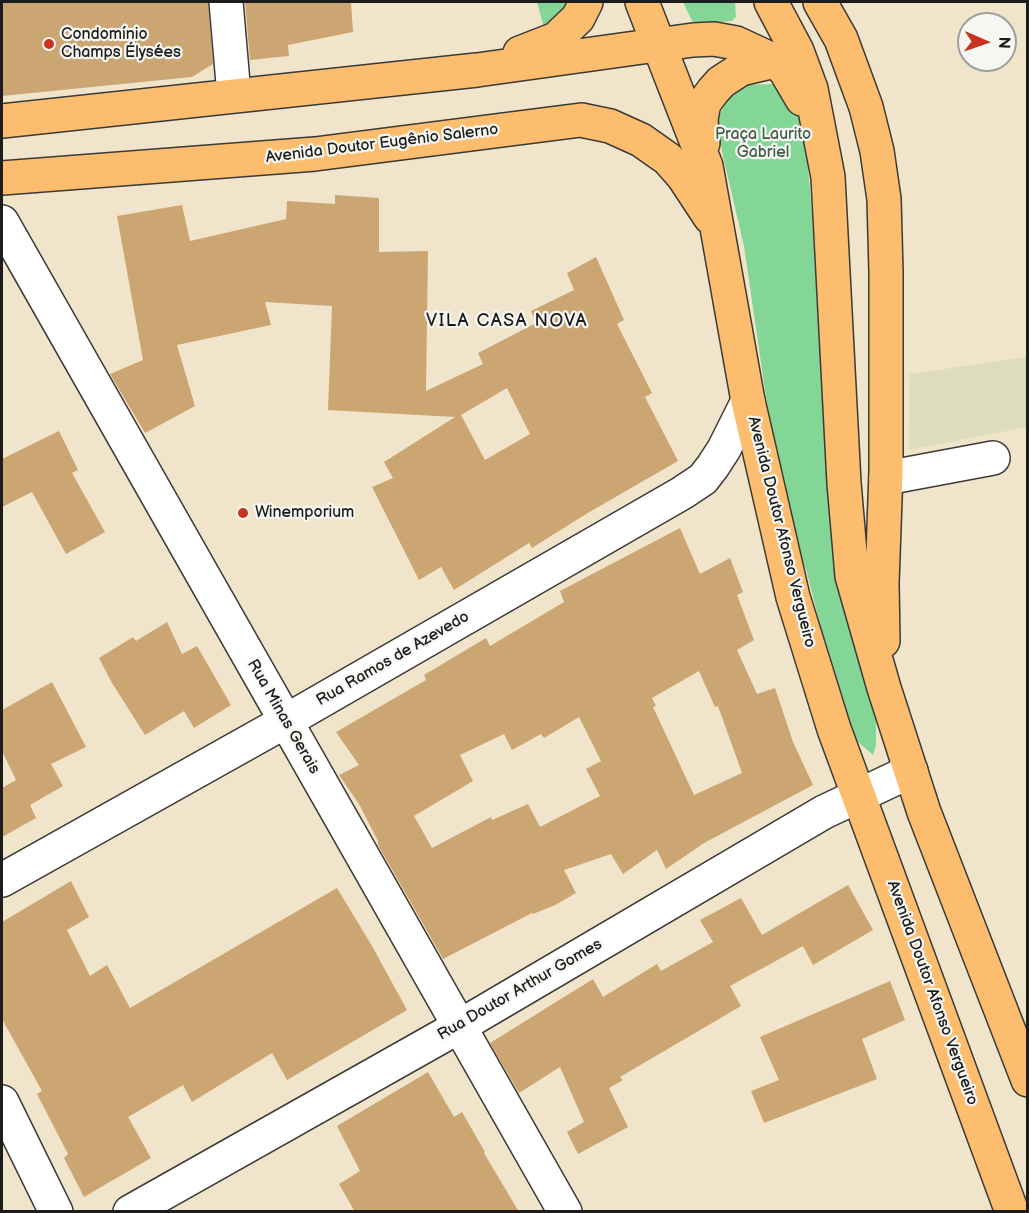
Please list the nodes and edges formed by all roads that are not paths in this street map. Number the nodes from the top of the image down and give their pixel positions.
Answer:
1 (226, 2) edge
2 (586, 2) edge
3 (642, 2) edge
4 (771, 2) edge
5 (820, 2) edge
6 (660, 46) junction
7 (776, 61) junction
8 (477, 70) junction
9 (234, 96) junction
10 (2, 122) edge
11 (706, 166) junction
12 (828, 177) junction
13 (2, 178) edge
14 (2, 222) edge
15 (718, 229) junction
16 (748, 401) junction
17 (993, 458) dead end
18 (886, 478) junction
19 (884, 688) junction
20 (286, 721) junction
21 (911, 771) junction
22 (859, 795) junction
23 (2, 880) edge
24 (460, 1026) junction
25 (1028, 1080) edge
26 (2, 1102) edge
27 (56, 1212) edge
28 (130, 1212) edge
29 (565, 1212) edge
30 (1012, 1212) edge

1 - 9 street
2 - 8 main road
3 - 6 main road, Avenida Doutor Afonso Vergueiro
4 - 12 main road
5 - 18 main road
6 - 7 main road
6 - 8 main road
6 - 11 main road, Avenida Doutor Afonso Vergueiro
7 - 11 main road
7 - 12 main road
8 - 9 main road
9 - 10 main road
11 - 15 main road, Avenida Doutor Afonso Vergueiro
12 - 19 main road
13 - 15 main road, Avenida Doutor Eugênio Salerno
14 - 20 street, Rua Minas Gerais
15 - 16 main road, Avenida Doutor Afonso Vergueiro
16 - 20 street, Rua Ramos de Azevedo
16 - 22 main road, Avenida Doutor Afonso Vergueiro
17 - 18 street
18 - 19 main road
19 - 21 main road
20 - 23 street, Rua Ramos de Azevedo
20 - 24 street, Rua Minas Gerais
21 - 22 street, Rua Doutor Arthur Gomes
21 - 25 main road
22 - 24 street, Rua Doutor Arthur Gomes
22 - 30 main road, Avenida Doutor Afonso Vergueiro
24 - 28 street, Rua Doutor Arthur Gomes
24 - 29 street, Rua Minas Gerais
26 - 27 street

